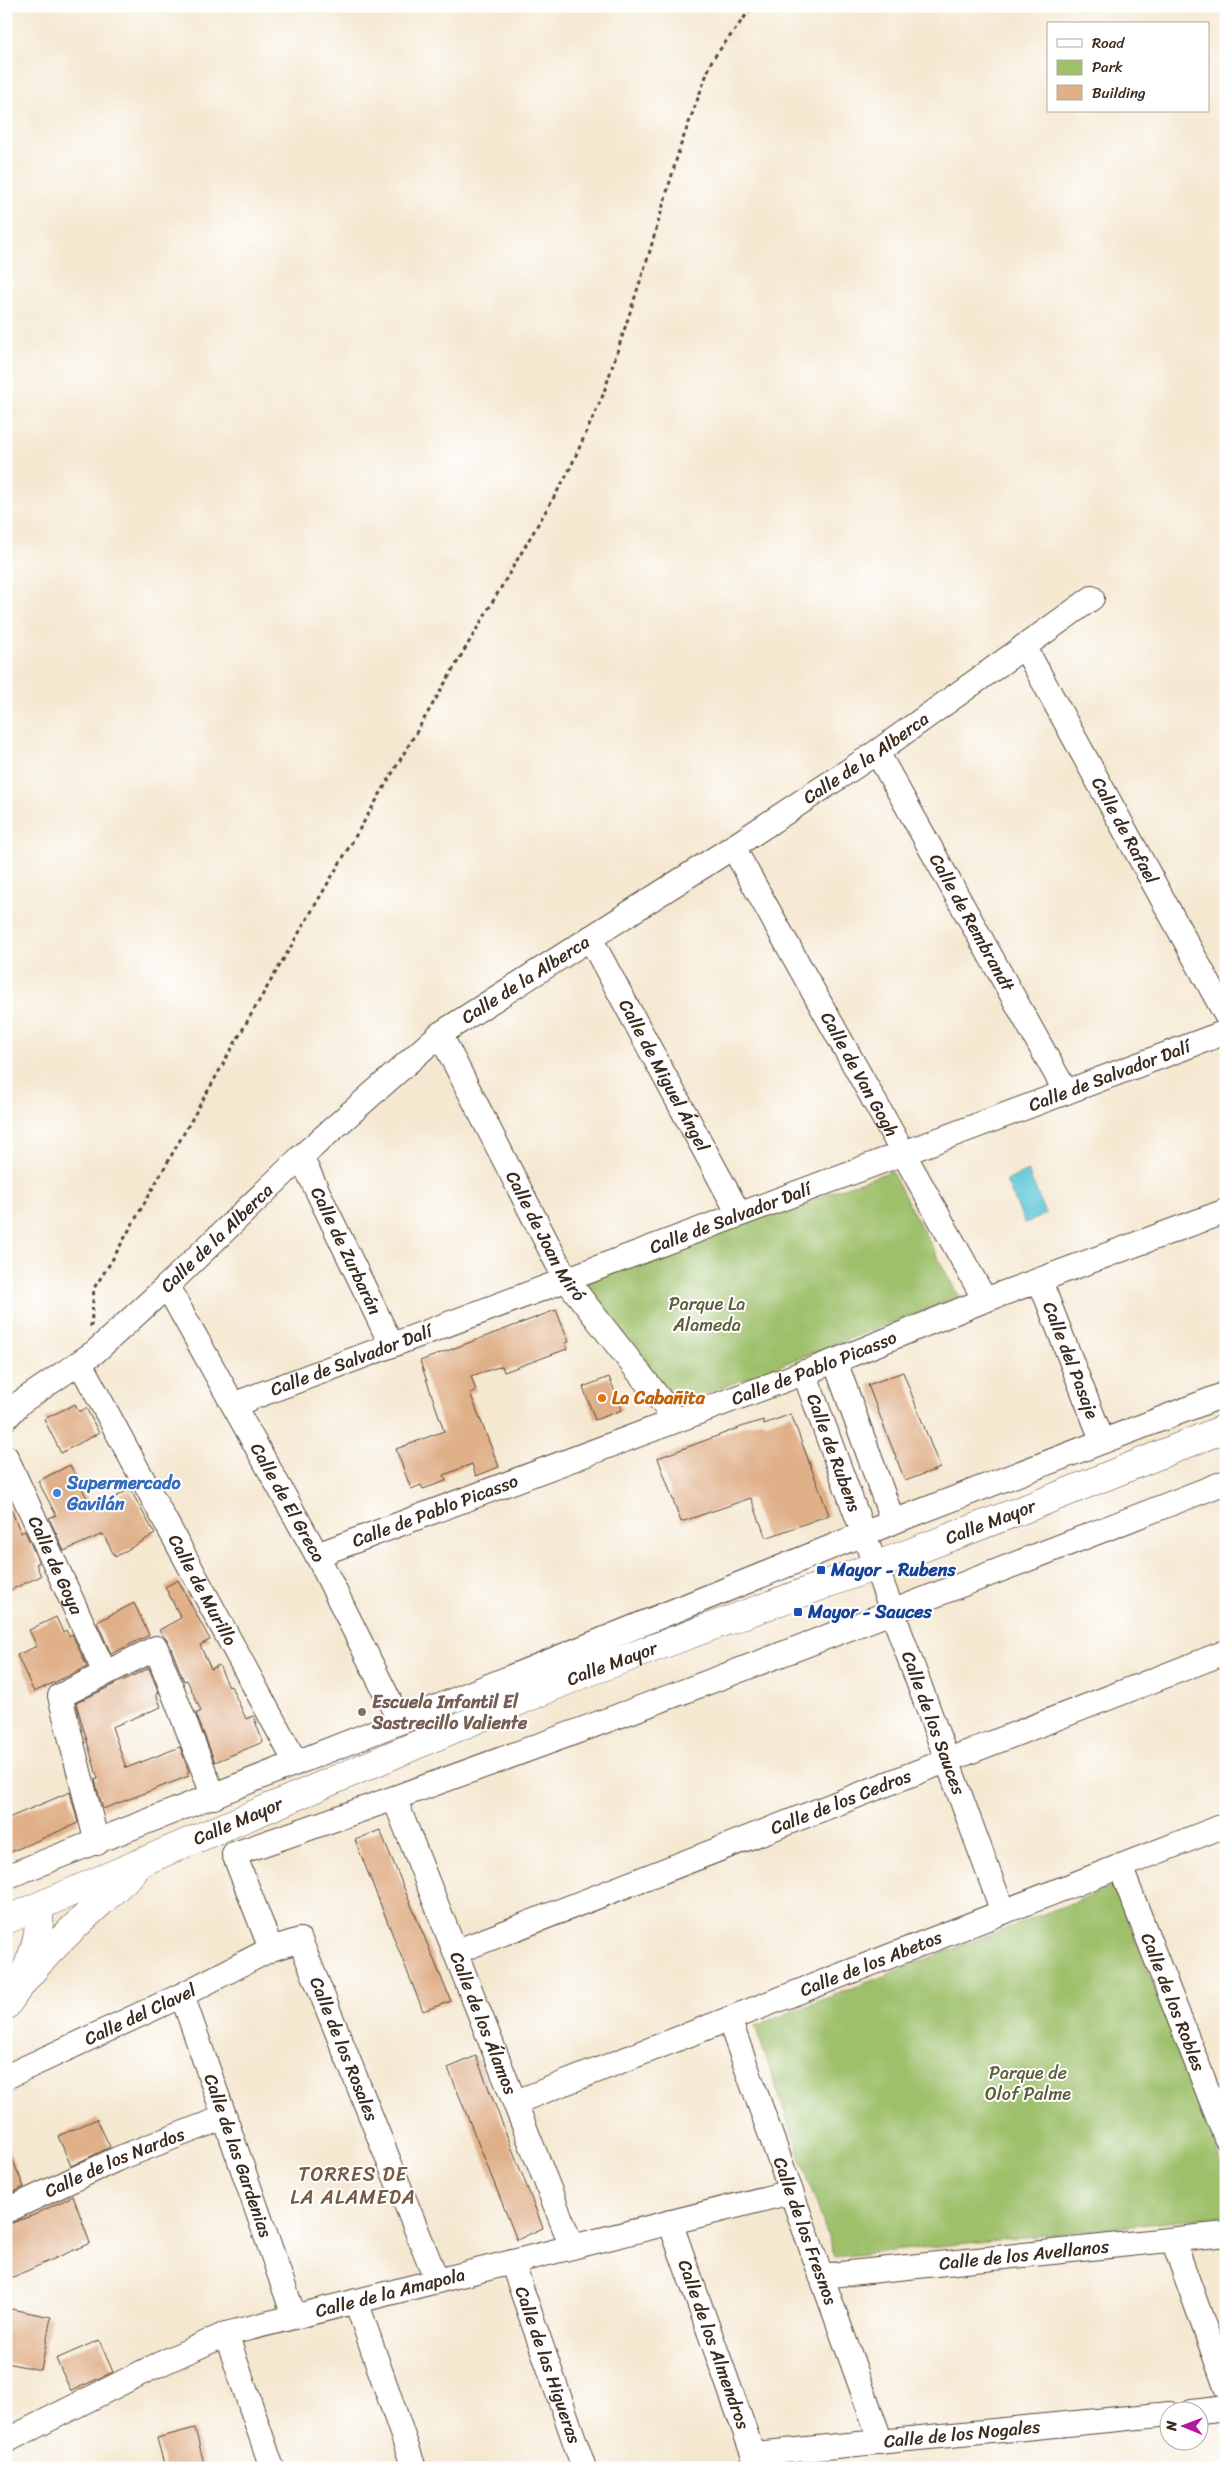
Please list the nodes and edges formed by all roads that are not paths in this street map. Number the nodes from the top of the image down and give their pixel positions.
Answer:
1 (1092, 598) dead end
2 (1024, 646) junction
3 (877, 752) junction
4 (733, 847) junction
5 (590, 938) junction
6 (1226, 1015) edge
7 (1226, 1032) edge
8 (440, 1034) junction
9 (1066, 1092) junction
10 (903, 1152) junction
11 (301, 1157) junction
12 (1226, 1210) edge
13 (739, 1214) junction
14 (565, 1278) junction
15 (1040, 1281) junction
16 (167, 1286) junction
17 (985, 1300) junction
18 (391, 1344) junction
19 (87, 1357) junction
20 (835, 1361) junction
21 (804, 1372) junction
22 (1226, 1394) edge
23 (235, 1404) junction
24 (6, 1418) edge
25 (676, 1420) junction
26 (1226, 1428) edge
27 (1102, 1440) junction
28 (6, 1457) edge
29 (1226, 1482) edge
30 (893, 1522) junction
31 (863, 1534) junction
32 (317, 1556) junction
33 (875, 1566) junction
34 (892, 1612) junction
35 (1226, 1652) edge
36 (105, 1673) junction
37 (400, 1722) junction
38 (947, 1761) junction
39 (296, 1763) junction
40 (214, 1797) junction
41 (395, 1800) junction
42 (1226, 1825) edge
43 (97, 1843) junction
44 (148, 1858) junction
45 (1120, 1866) junction
46 (6, 1877) edge
47 (39, 1907) junction
48 (1003, 1912) junction
49 (7, 1921) edge
50 (271, 1949) junction
51 (455, 1952) junction
52 (182, 1995) junction
53 (10, 2000) edge
54 (729, 2019) junction
55 (6, 2078) edge
56 (516, 2102) junction
57 (224, 2118) junction
58 (1226, 2138) edge
59 (791, 2192) junction
60 (6, 2211) edge
61 (670, 2222) junction
62 (1226, 2234) edge
63 (1172, 2240) junction
64 (572, 2247) junction
65 (512, 2262) junction
66 (821, 2276) junction
67 (437, 2281) junction
68 (356, 2301) junction
69 (294, 2316) junction
70 (226, 2334) junction
71 (1226, 2387) edge
72 (1226, 2408) edge
73 (1210, 2410) edge
74 (1160, 2415) edge
75 (6, 2441) edge
76 (881, 2442) junction
77 (756, 2461) edge
78 (272, 2468) edge
79 (414, 2468) edge
80 (584, 2468) edge

1 - 2 street, Calle de la Alberca
2 - 3 street, Calle de la Alberca
2 - 6 street, Calle de Rafael
3 - 4 street, Calle de la Alberca
3 - 9 street, Calle de Rembrandt
4 - 5 street, Calle de la Alberca
4 - 10 street, Calle de Van Gogh
5 - 8 street, Calle de la Alberca
5 - 13 street, Calle de Miguel Ángel
7 - 9 street, Calle de Salvador Dalí
8 - 11 street, Calle de la Alberca
8 - 14 street, Calle de Joan Miró
9 - 10 street, Calle de Salvador Dalí
10 - 13 street, Calle de Salvador Dalí
10 - 17 street, Calle de Van Gogh
11 - 16 street, Calle de la Alberca
11 - 18 street, Calle de Zurbarán
12 - 15 street, Calle de Pablo Picasso
13 - 14 street, Calle de Salvador Dalí
14 - 18 street, Calle de Salvador Dalí
14 - 25 street, Calle de Joan Miró
15 - 17 street, Calle de Pablo Picasso
15 - 27 street, Calle del Pasaje
16 - 19 street, Calle de la Alberca
16 - 23 street, Calle de El Greco
17 - 20 street, Calle de Pablo Picasso
18 - 23 street, Calle de Salvador Dalí
19 - 24 street, Calle de la Alberca
19 - 39 street, Calle de Murillo
20 - 21 street, Calle de Pablo Picasso
20 - 30 street, Calle de Rubens
21 - 25 street, Calle de Pablo Picasso
21 - 31 street, Calle de Rubens
22 - 27 street, Calle Mayor
23 - 32 street, Calle de El Greco
25 - 32 street, Calle de Pablo Picasso
26 - 33 street, Calle Mayor
27 - 30 street, Calle Mayor
28 - 36 street, Calle de Goya
29 - 34 street, Calle Mayor
30 - 31 street, Calle Mayor
31 - 33 street, Calle de los Sauces
31 - 37 street, Calle Mayor
32 - 37 street, Calle de El Greco
33 - 34 street, Calle de los Sauces
33 - 44 street, Calle Mayor
34 - 38 street, Calle de los Sauces
34 - 41 street, Calle Mayor
35 - 38 street, Calle de los Cedros
36 - 40 street
36 - 43 street
37 - 39 street, Calle Mayor
38 - 48 street, Calle de los Sauces
38 - 51 street, Calle de los Cedros
39 - 40 street, Calle Mayor
40 - 43 street, Calle Mayor
41 - 50 street, Calle Mayor
41 - 51 street, Calle de los Álamos
42 - 45 street, Calle de los Abetos
43 - 46 street, Calle Mayor
44 - 47 street, Calle Mayor
44 - 53 street
45 - 48 street, Calle de los Abetos
45 - 58 street, Calle de los Robles
47 - 49 street, Calle Mayor
47 - 53 street
48 - 54 street, Calle de los Abetos
50 - 52 street, Calle del Clavel
50 - 67 street, Calle de los Rosales
51 - 56 street, Calle de los Álamos
52 - 55 street, Calle del Clavel
52 - 57 street, Calle de las Gardenias
54 - 56 street, Calle de los Abetos
54 - 59 street, Calle de los Fresnos
56 - 64 street, Calle de los Álamos
57 - 60 street, Calle de los Nardos
57 - 69 street, Calle de las Gardenias
59 - 61 street, Calle de la Amapola
59 - 66 street, Calle de los Fresnos
61 - 64 street, Calle de la Amapola
61 - 77 street, Calle de los Almendros
62 - 63 street, Calle de los Avellanos
63 - 66 street, Calle de los Avellanos
63 - 71 street
64 - 65 street, Calle de la Amapola
65 - 67 street, Calle de la Amapola
65 - 80 street, Calle de las Higueras
66 - 76 street, Calle de los Fresnos
67 - 68 street, Calle de la Amapola
68 - 69 street, Calle de la Amapola
68 - 79 street
69 - 70 street, Calle de la Amapola
70 - 75 street, Calle de la Amapola
70 - 78 street
72 - 73 street
74 - 76 street, Calle de los Nogales
76 - 77 street, Calle de los Nogales

